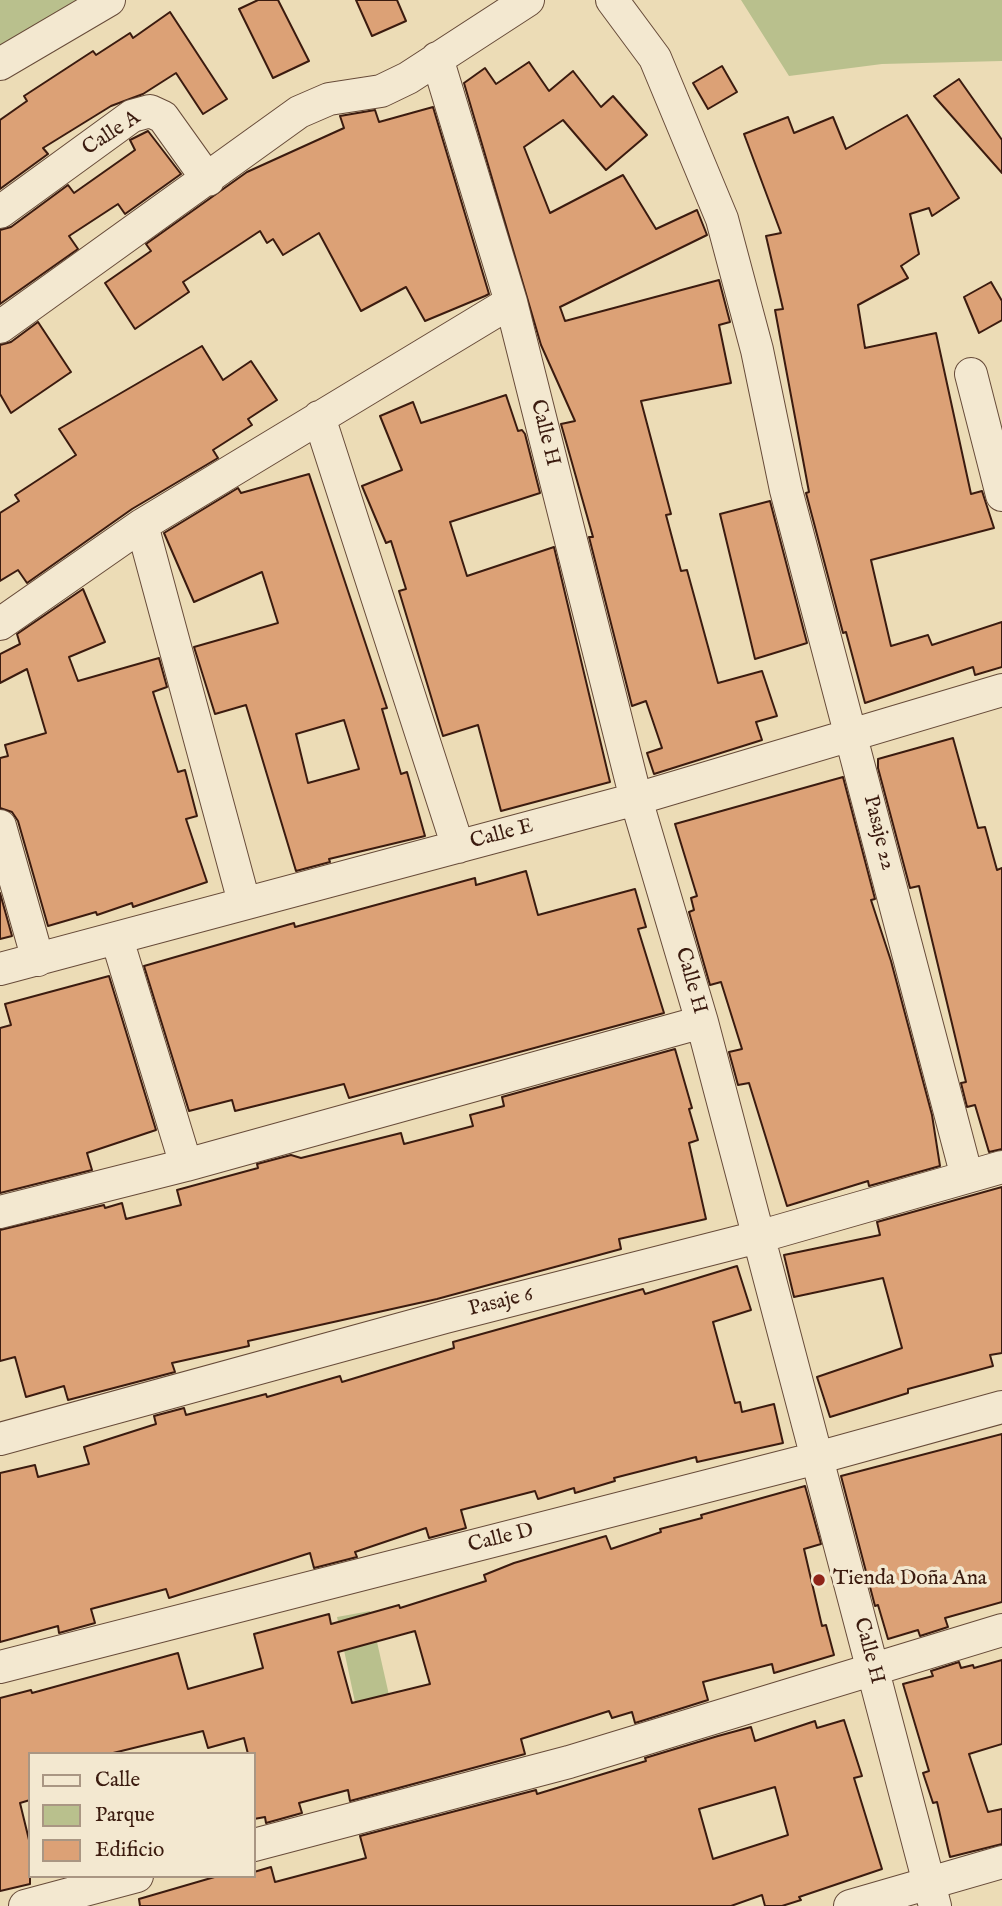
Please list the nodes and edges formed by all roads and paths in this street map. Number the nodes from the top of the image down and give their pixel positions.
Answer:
1 (109, 0) edge
2 (528, 0) edge
3 (612, 0) edge
4 (437, 58) junction
5 (0, 64) edge
6 (208, 180) junction
7 (0, 212) edge
8 (511, 302) junction
9 (0, 327) edge
10 (971, 374) dead end
11 (319, 417) junction
12 (996, 445) edge
13 (1002, 495) edge
14 (142, 525) junction
15 (0, 624) edge
16 (1002, 690) edge
17 (853, 735) junction
18 (636, 799) junction
19 (0, 826) edge
20 (458, 847) junction
21 (244, 902) junction
22 (117, 939) junction
23 (38, 960) junction
24 (0, 970) edge
25 (702, 1022) junction
26 (186, 1165) junction
27 (1002, 1167) edge
28 (967, 1177) junction
29 (0, 1212) edge
30 (758, 1237) junction
31 (1002, 1407) edge
32 (0, 1439) edge
33 (817, 1458) junction
34 (1002, 1630) edge
35 (0, 1667) edge
36 (873, 1668) junction
37 (256, 1844) edge
38 (1002, 1862) edge
39 (130, 1878) edge
40 (932, 1894) edge
41 (25, 1906) edge
42 (850, 1906) edge

1 - 5 street
2 - 4 street
3 - 17 street, Pasaje 22
4 - 6 street
4 - 8 street, Calle H
6 - 7 street, Calle A
6 - 9 street
8 - 11 street
8 - 18 street, Calle H
10 - 12 street
11 - 14 street
11 - 20 street
12 - 13 street
14 - 15 street
14 - 21 street
16 - 17 street, Calle E
17 - 18 street, Calle E
17 - 28 street, Pasaje 22
18 - 20 street, Calle E
18 - 25 street, Calle H
19 - 23 street
20 - 21 street, Calle E
21 - 22 street, Calle E
22 - 23 street, Calle E
22 - 26 street
23 - 24 street, Calle E
25 - 26 street
25 - 30 street, Calle H
26 - 29 street
27 - 28 street, Pasaje 6
28 - 30 street, Pasaje 6
30 - 32 street, Pasaje 6
30 - 33 street, Calle H
31 - 33 street, Calle D
33 - 35 street, Calle D
33 - 36 street, Calle H
34 - 36 street
36 - 37 street
36 - 40 street, Calle H
38 - 40 street
39 - 41 street
40 - 42 street

